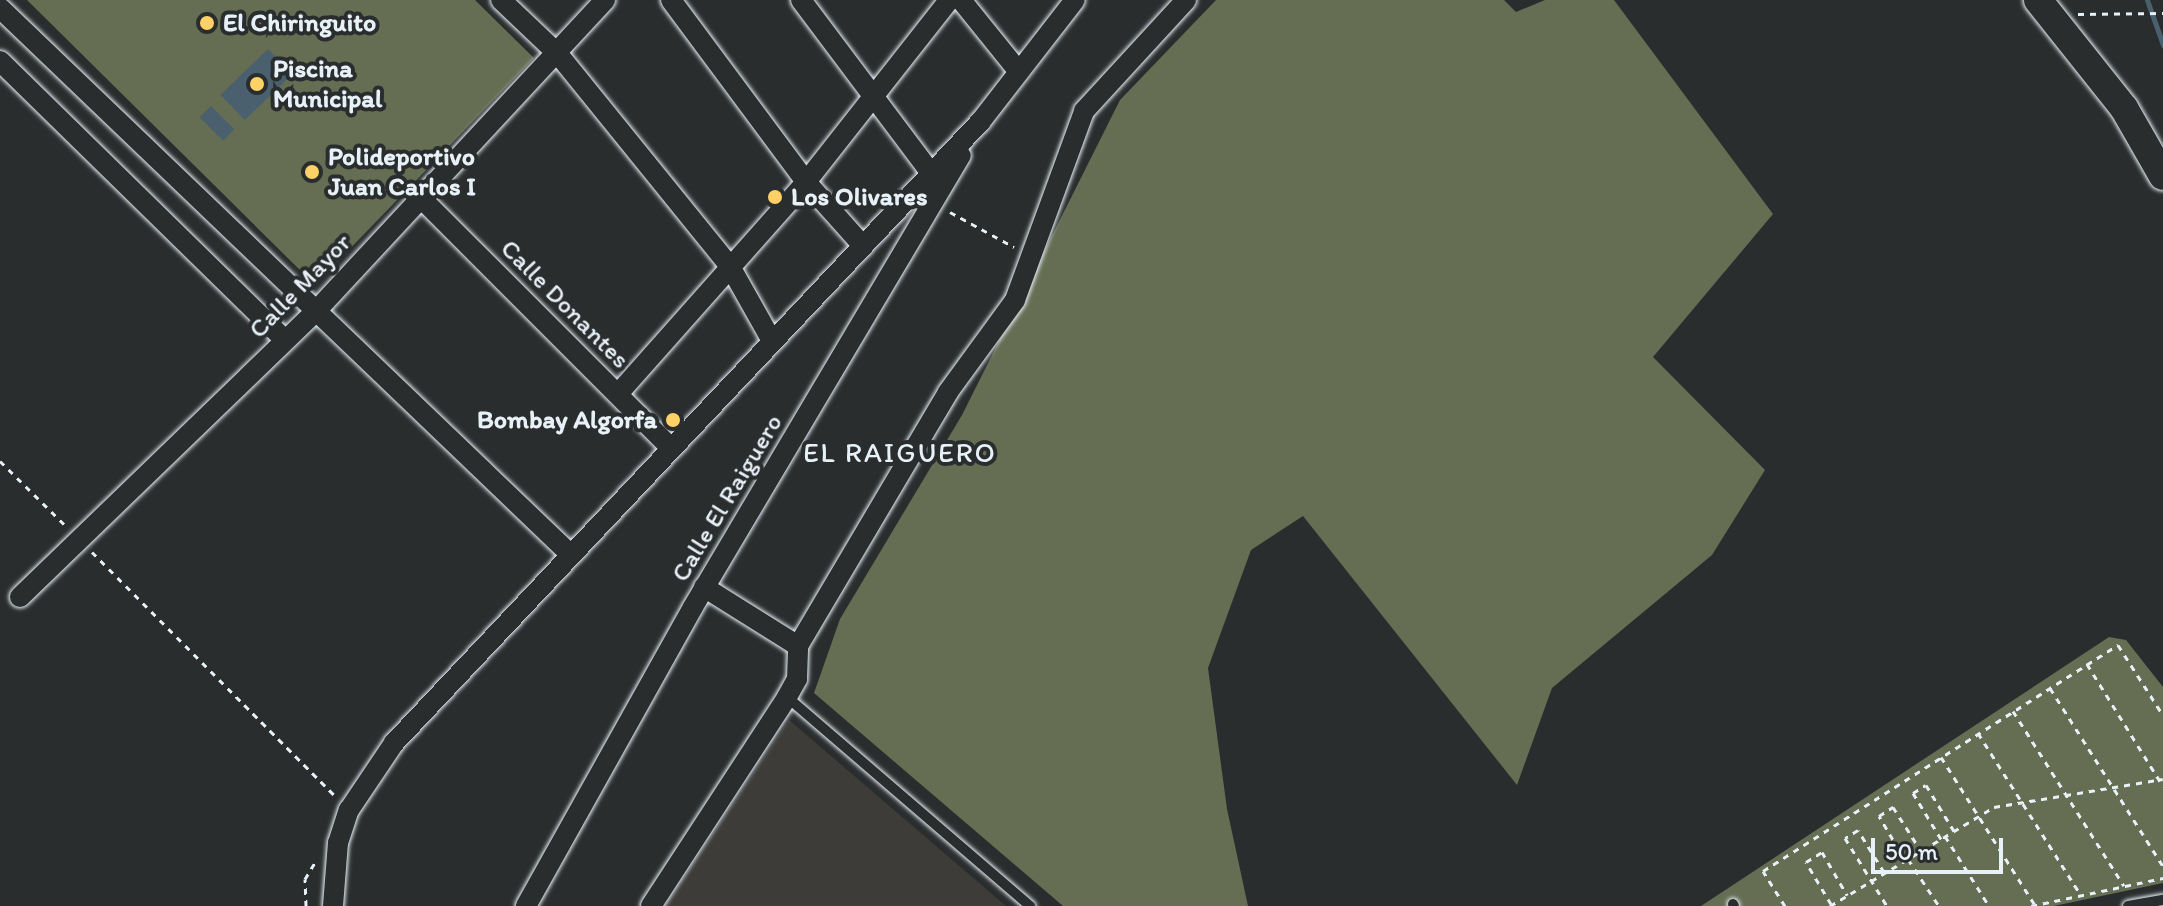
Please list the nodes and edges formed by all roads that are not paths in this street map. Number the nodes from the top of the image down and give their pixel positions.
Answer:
1 (501, 0) edge
2 (605, 0) edge
3 (671, 0) edge
4 (801, 0) edge
5 (949, 0) edge
6 (961, 0) edge
7 (1075, 0) edge
8 (1186, 0) edge
9 (0, 8) edge
10 (2044, 8) edge
11 (558, 54) junction
12 (0, 61) edge
13 (1019, 72) junction
14 (875, 99) junction
15 (981, 121) junction
16 (931, 173) junction
17 (2163, 176) edge
18 (806, 182) junction
19 (421, 198) junction
20 (863, 246) junction
21 (731, 268) junction
22 (316, 311) junction
23 (285, 340) junction
24 (772, 341) junction
25 (618, 394) junction
26 (671, 448) junction
27 (570, 554) junction
28 (704, 587) junction
29 (20, 597) dead end
30 (798, 646) junction
31 (787, 697) junction
32 (2163, 900) edge
33 (333, 906) edge
34 (526, 906) edge
35 (651, 906) edge
36 (1030, 906) edge
37 (2128, 906) edge

1 - 11 street
2 - 11 street, Calle Mayor
3 - 18 street
4 - 14 street
5 - 14 street
6 - 13 street
7 - 13 street
8 - 30 street
9 - 22 street
10 - 17 main road
11 - 19 street, Calle Mayor
11 - 21 street
12 - 23 street
13 - 15 street
14 - 16 street
14 - 18 street
15 - 16 street
15 - 28 street, Calle El Raiguero
16 - 20 street
18 - 20 street
18 - 21 street
19 - 22 street, Calle Mayor
19 - 25 street, Calle Donantes
20 - 24 street
21 - 24 street
21 - 25 street
22 - 23 street, Calle Mayor
22 - 27 street
23 - 29 street, Calle Mayor
24 - 26 street
25 - 26 street, Calle Donantes
26 - 27 street
27 - 33 street
28 - 30 street
28 - 34 street, Calle El Raiguero
30 - 31 street
31 - 35 street
31 - 36 lane
32 - 37 lane

